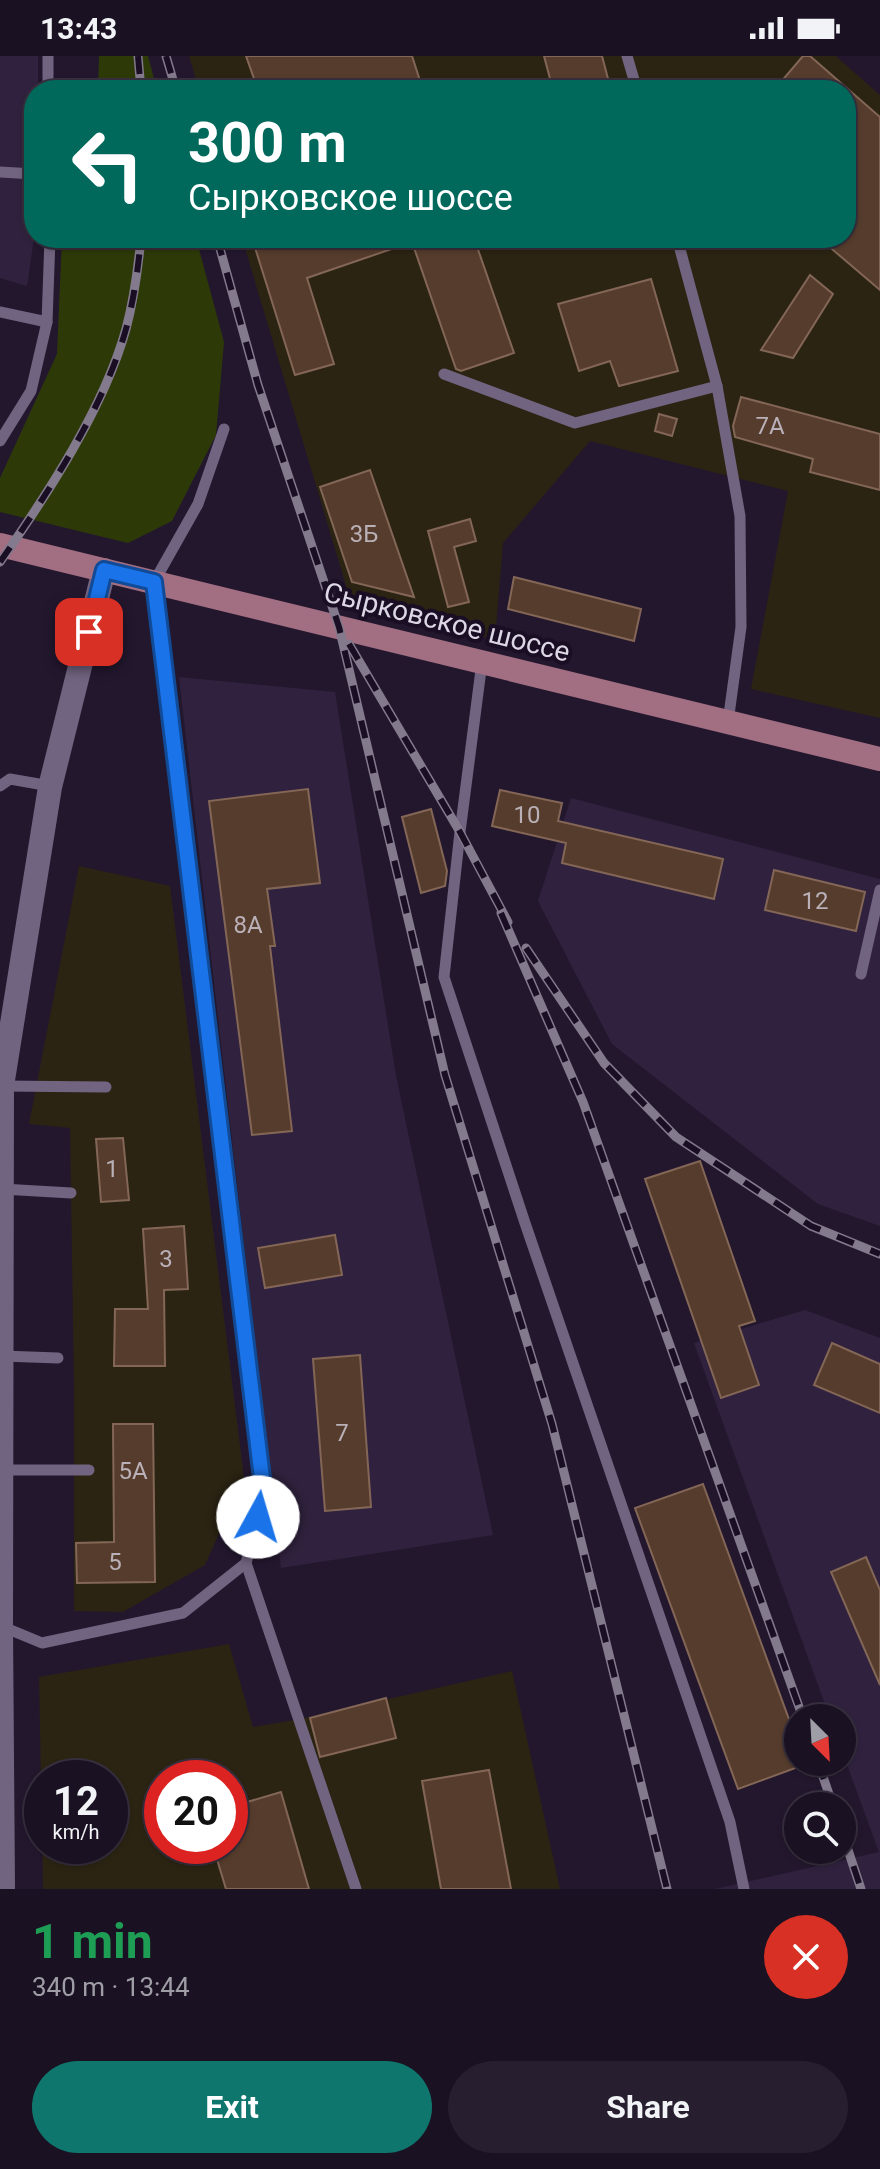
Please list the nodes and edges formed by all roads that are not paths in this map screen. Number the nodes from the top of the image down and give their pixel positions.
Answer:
1 (48, 56) edge
2 (627, 56) edge
3 (48, 80) edge
4 (634, 80) edge
5 (0, 172) edge
6 (24, 173) edge
7 (50, 248) edge
8 (680, 248) edge
9 (0, 312) edge
10 (47, 322) junction
11 (444, 374) dead end
12 (717, 386) junction
13 (224, 429) dead end
14 (0, 441) edge
15 (0, 545) edge
16 (104, 570) junction
17 (154, 582) junction
18 (482, 662) junction
19 (728, 722) junction
20 (880, 759) edge
21 (0, 786) edge
22 (50, 787) junction
23 (880, 890) edge
24 (861, 974) dead end
25 (2, 1086) junction
26 (106, 1087) dead end
27 (2, 1189) junction
28 (71, 1193) dead end
29 (2, 1356) edge
30 (58, 1358) dead end
31 (1, 1470) edge
32 (89, 1470) dead end
33 (246, 1563) junction
34 (0, 1626) edge
35 (1, 1863) edge
36 (3, 1889) edge
37 (356, 1889) edge
38 (744, 1889) edge

1 - 3 lane
2 - 4 lane
5 - 6 lane
7 - 10 lane
8 - 12 lane
9 - 10 lane
10 - 14 lane
11 - 12 lane
12 - 19 lane
13 - 17 lane
15 - 16 main road, Сырковское шоссе
16 - 17 main road, Сырковское шоссе
16 - 22 main road
17 - 18 main road, Сырковское шоссе
17 - 33 lane
18 - 19 main road, Сырковское шоссе
18 - 38 lane
19 - 20 main road, Сырковское шоссе
21 - 22 lane
22 - 25 main road
23 - 24 lane
25 - 26 lane
25 - 27 main road
27 - 28 lane
27 - 29 main road
29 - 30 lane
29 - 31 main road
31 - 32 lane
31 - 34 main road
33 - 34 lane
33 - 37 lane
34 - 35 main road
35 - 36 main road

